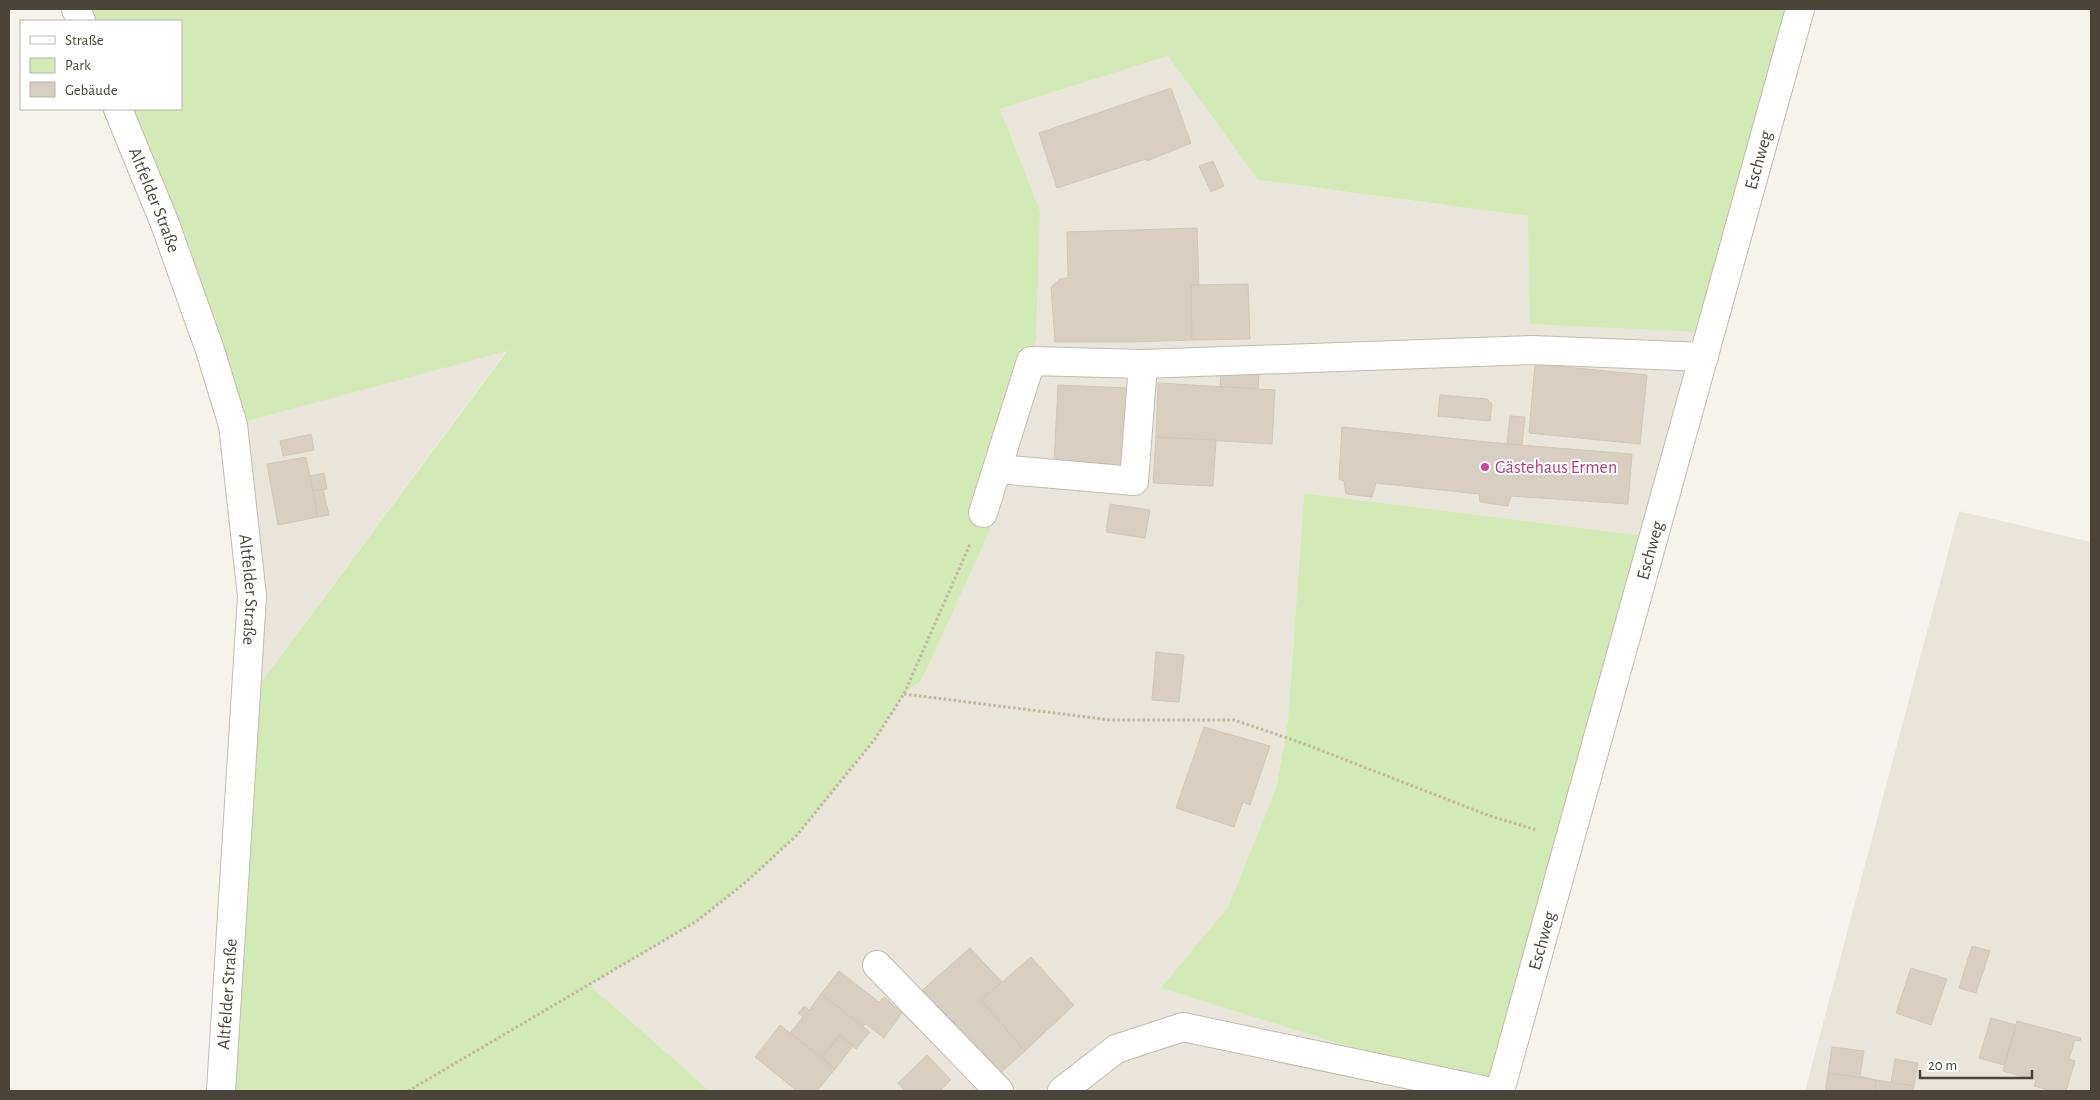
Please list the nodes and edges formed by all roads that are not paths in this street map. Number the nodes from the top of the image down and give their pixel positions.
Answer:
1 (1800, 9) edge
2 (118, 110) edge
3 (1704, 357) junction
4 (1143, 364) junction
5 (998, 469) junction
6 (983, 513) road end
7 (877, 965) dead end
8 (221, 1091) edge
9 (999, 1091) edge
10 (1062, 1091) edge
11 (1487, 1091) edge
12 (1500, 1091) edge

1 - 3 street, Eschweg
2 - 8 street, Altfelder Straße
3 - 4 street
3 - 12 street, Eschweg
4 - 5 street
4 - 5 street
5 - 6 street
7 - 9 street
10 - 11 street

